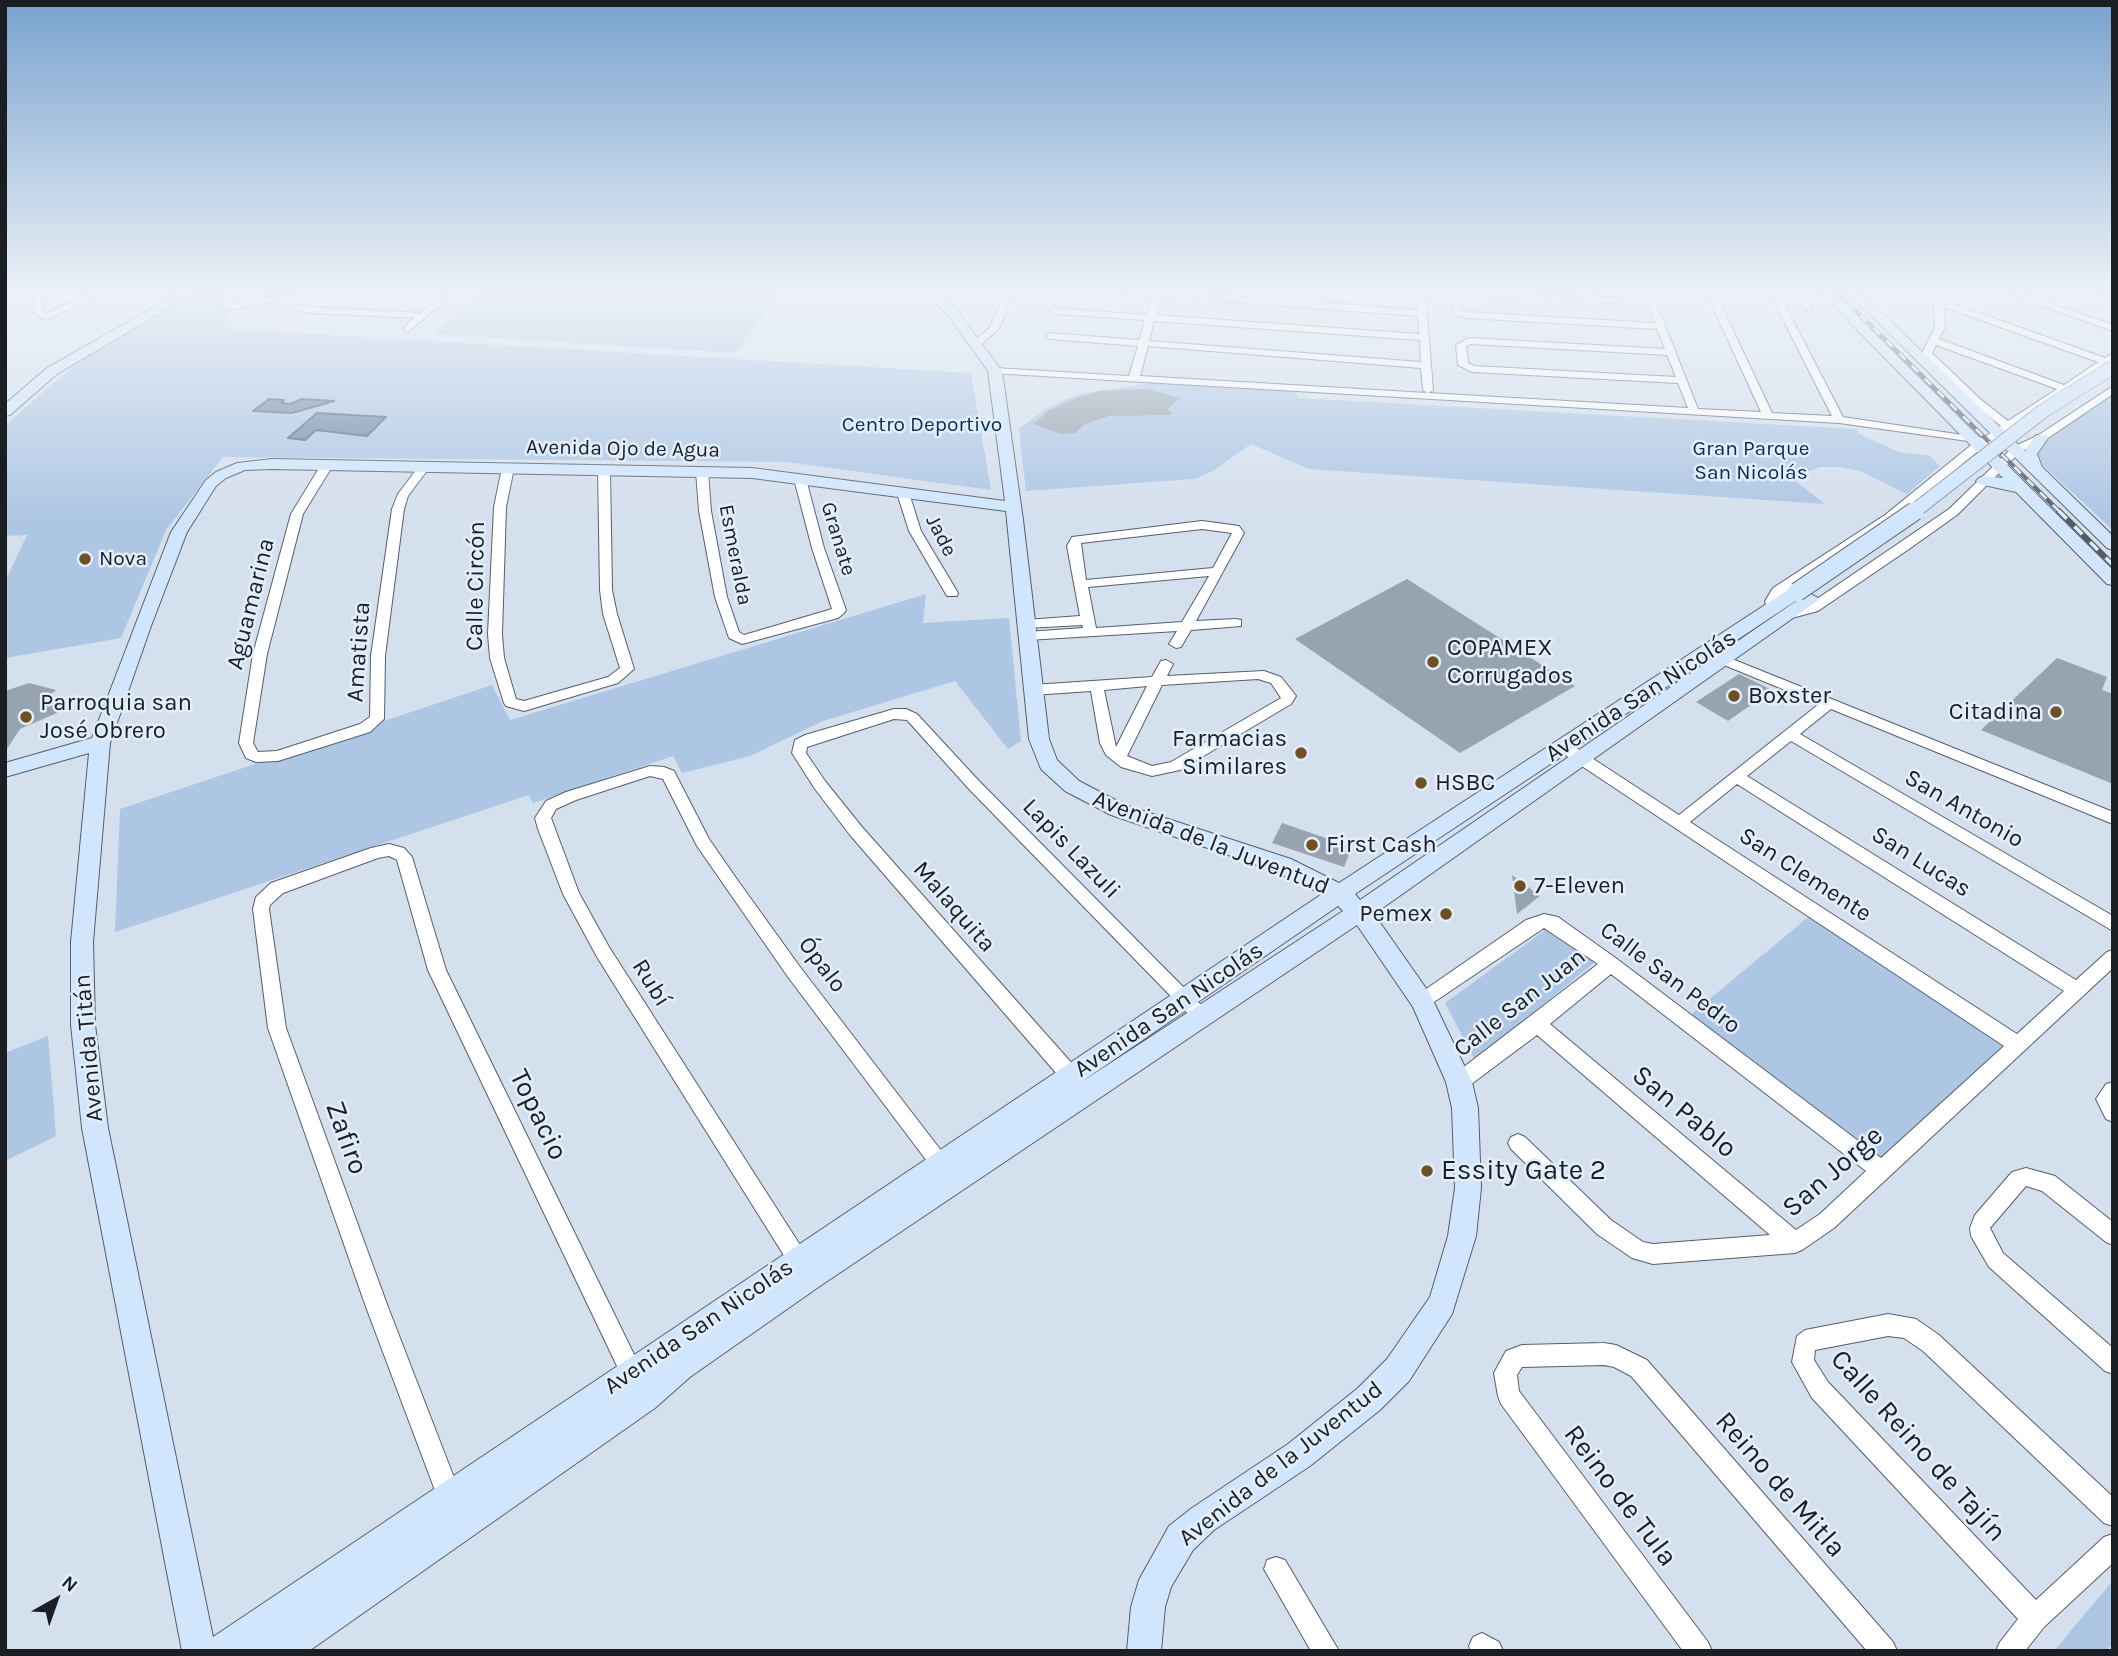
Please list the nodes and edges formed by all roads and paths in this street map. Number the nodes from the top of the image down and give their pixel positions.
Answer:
1 (58, 367) edge
2 (993, 367) edge
3 (1137, 367) edge
4 (1425, 367) edge
5 (1470, 367) edge
6 (1676, 367) edge
7 (1746, 367) edge
8 (1812, 367) edge
9 (1910, 367) edge
10 (1923, 367) edge
11 (1937, 367) edge
12 (2007, 367) edge
13 (2101, 367) edge
14 (2103, 367) edge
15 (995, 371) junction
16 (1134, 378) junction
17 (2113, 379) edge
18 (1681, 380) junction
19 (2064, 388) junction
20 (2113, 389) edge
21 (1428, 390) dead end
22 (1694, 411) junction
23 (5, 412) edge
24 (1768, 415) junction
25 (1839, 420) junction
26 (1907, 428) junction
27 (1988, 437) junction
28 (2038, 440) junction
29 (2016, 450) junction
30 (1962, 460) junction
31 (327, 465) junction
32 (2034, 467) junction
33 (423, 468) junction
34 (508, 468) junction
35 (231, 470) joint
36 (604, 470) junction
37 (702, 471) junction
38 (1991, 474) junction
39 (800, 479) junction
40 (903, 493) junction
41 (1013, 507) junction
42 (2113, 545) edge
43 (1217, 571) junction
44 (2113, 580) edge
45 (1082, 584) junction
46 (952, 593) dead end
47 (1804, 595) junction
48 (839, 610) joint
49 (1781, 612) junction
50 (1236, 623) dead end
51 (1089, 626) junction
52 (1188, 626) junction
53 (1027, 630) junction
54 (1176, 644) dead end
55 (1716, 657) junction
56 (1166, 664) dead end
57 (1156, 683) junction
58 (1097, 687) junction
59 (1033, 690) junction
60 (1828, 704) junction
61 (1791, 735) junction
62 (100, 743) junction
63 (800, 744) joint
64 (1574, 753) junction
65 (256, 757) joint
66 (1118, 758) junction
67 (5, 770) edge
68 (664, 772) joint
69 (1737, 777) junction
70 (2113, 818) edge
71 (1680, 822) junction
72 (398, 852) joint
73 (1349, 903) junction
74 (2113, 924) edge
75 (2113, 957) edge
76 (1611, 964) junction
77 (2078, 990) junction
78 (1422, 1000) junction
79 (1194, 1009) junction
80 (1537, 1024) junction
81 (2018, 1045) junction
82 (1459, 1082) junction
83 (1078, 1085) junction
84 (1518, 1143) dead end
85 (1880, 1170) junction
86 (948, 1172) junction
87 (2113, 1235) edge
88 (1795, 1243) junction
89 (804, 1268) junction
90 (2113, 1363) edge
91 (1505, 1373) joint
92 (638, 1384) junction
93 (455, 1510) junction
94 (2113, 1514) edge
95 (2113, 1546) edge
96 (1276, 1569) dead end
97 (2035, 1618) junction
98 (2018, 1647) edge
99 (199, 1651) edge
100 (223, 1651) edge
101 (255, 1651) edge
102 (279, 1651) edge
103 (1144, 1651) edge
104 (1326, 1651) edge
105 (1699, 1651) edge
106 (1884, 1651) edge

1 - 23 street
2 - 15 street, Avenida de la Juventud
3 - 16 street
4 - 21 street
5 - 18 street
6 - 18 street
7 - 24 street
8 - 25 street
9 - 27 street
10 - 27 street
11 - 27 street
12 - 19 street
13 - 19 street
14 - 47 street, Avenida San Nicolás, bridge
15 - 16 street
15 - 41 street, Avenida de la Juventud
16 - 22 street
17 - 47 street, Avenida San Nicolás
18 - 22 street
19 - 27 street
20 - 28 street
22 - 24 street
24 - 25 street
25 - 26 street
26 - 27 street
26 - 30 street
27 - 28 street
27 - 29 street
27 - 30 street
27 - 38 street
28 - 29 street
28 - 32 street
29 - 32 street
29 - 38 street
30 - 38 street
30 - 49 street
31 - 33 street, Avenida Ojo de Agua
31 - 35 street, Avenida Ojo de Agua
31 - 65 street, Aguamarina
32 - 42 street
33 - 34 street, Avenida Ojo de Agua
33 - 65 street, Amatista
34 - 36 street, Avenida Ojo de Agua
34 - 36 street, Calle Circón
35 - 62 street, Avenida Titán
36 - 37 street, Avenida Ojo de Agua
37 - 39 street, Avenida Ojo de Agua
37 - 48 street, Esmeralda
38 - 44 street
38 - 49 street
39 - 40 street, Avenida Ojo de Agua
39 - 48 street, Granate
40 - 41 street, Avenida Ojo de Agua
40 - 46 street, Jade
41 - 53 street, Avenida de la Juventud
43 - 45 street
43 - 45 street
43 - 52 street
45 - 51 street
47 - 49 street, Avenida San Nicolás
49 - 55 street, Avenida San Nicolás
50 - 52 street
51 - 52 street
51 - 53 street
52 - 54 street
53 - 59 street, Avenida de la Juventud
55 - 60 street
55 - 64 street, Avenida San Nicolás
56 - 57 street
57 - 58 street
57 - 66 street
57 - 66 street
58 - 59 street
58 - 66 street
59 - 73 street, Avenida de la Juventud
60 - 61 street
60 - 70 street
61 - 69 street
61 - 74 street, San Antonio
62 - 67 street
62 - 99 street, Avenida Titán
63 - 79 street, Lapis Lazuli
63 - 83 street, Malaquita
64 - 71 street, San Clemente
64 - 73 street, Avenida San Nicolás
68 - 86 street, Ópalo
68 - 89 street, Rubí
69 - 71 street
69 - 77 street, San Lucas
71 - 81 street, San Clemente
72 - 92 street, Topacio
72 - 93 street, Zafiro
73 - 78 street, Avenida de la Juventud
73 - 79 street, Avenida San Nicolás
75 - 77 street, San Jorge
76 - 78 street, Calle San Pedro
76 - 80 street, Calle San Juan
76 - 85 street, Calle San Pedro
77 - 81 street, San Jorge
78 - 82 street, Avenida de la Juventud
79 - 83 street, Avenida San Nicolás
80 - 82 street, Calle San Juan
80 - 88 street, San Pablo
81 - 85 street, San Jorge
82 - 103 street, Avenida de la Juventud
83 - 86 street, Avenida San Nicolás
84 - 88 street, San Jorge
85 - 88 street, San Jorge
86 - 89 street, Avenida San Nicolás
87 - 90 street
89 - 92 street, Avenida San Nicolás
91 - 105 street, Reino de Tula
91 - 106 street, Reino de Mitla
92 - 93 street, Avenida San Nicolás
93 - 100 street, Avenida San Nicolás
93 - 101 street
93 - 102 street, Avenida San Nicolás
94 - 97 street, Calle Reino de Tajín
95 - 97 street
96 - 104 street
97 - 98 street

